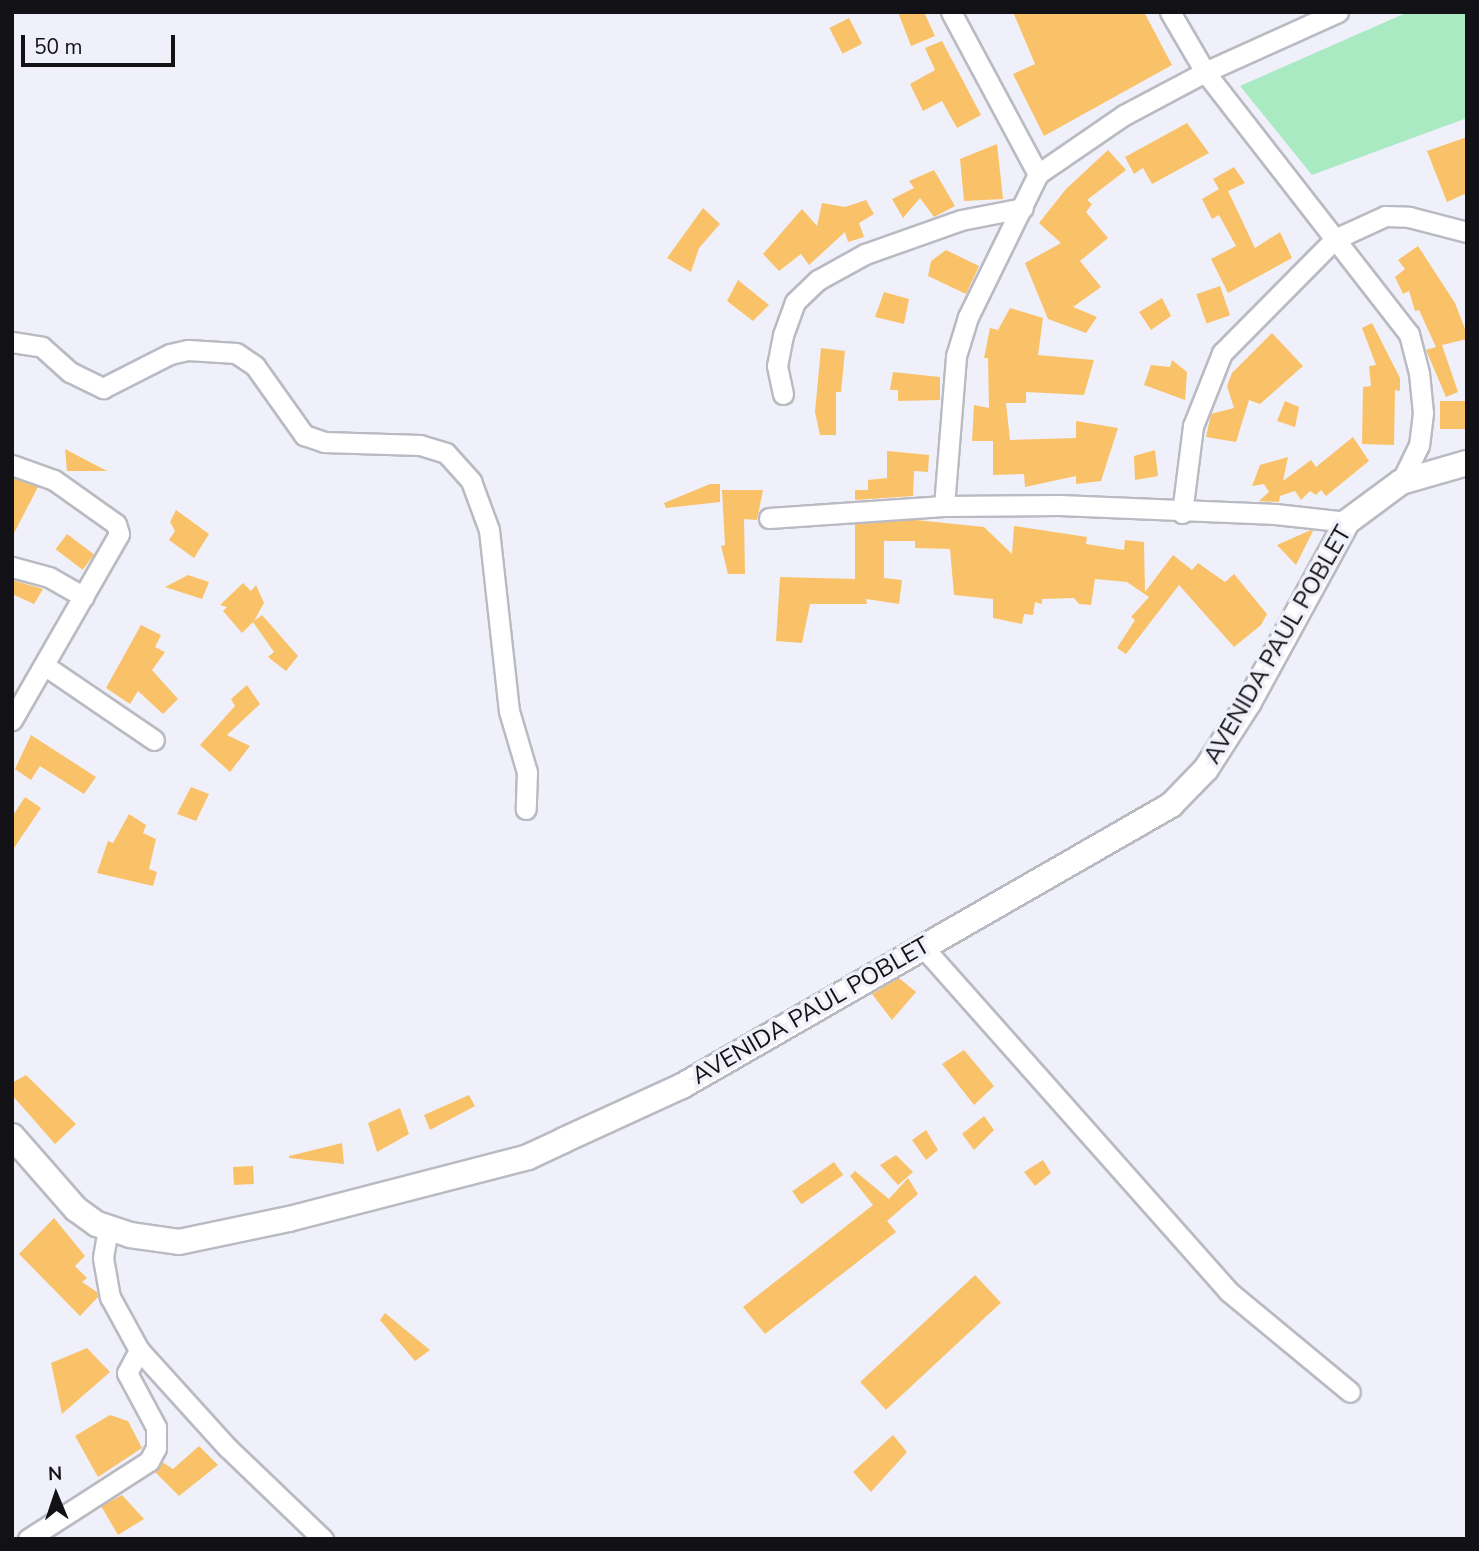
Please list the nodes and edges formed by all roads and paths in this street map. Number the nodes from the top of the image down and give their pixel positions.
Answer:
1 (951, 12) edge
2 (1170, 12) edge
3 (1338, 12) edge
4 (1205, 72) junction
5 (1038, 174) junction
6 (1023, 208) junction
7 (1467, 232) edge
8 (1335, 239) junction
9 (12, 342) edge
10 (783, 394) dead end
11 (1467, 463) edge
12 (12, 465) edge
13 (1401, 482) junction
14 (944, 506) junction
15 (1182, 513) junction
16 (769, 518) dead end
17 (1347, 522) junction
18 (12, 567) edge
19 (83, 597) junction
20 (44, 665) junction
21 (12, 720) edge
22 (154, 740) dead end
23 (526, 809) dead end
24 (923, 947) junction
25 (12, 1136) edge
26 (108, 1229) junction
27 (139, 1350) junction
28 (1350, 1392) dead end
29 (28, 1539) edge
30 (323, 1539) edge

1 - 5 street
2 - 4 street
3 - 4 street
4 - 5 street
4 - 8 street
5 - 6 street
6 - 10 street
6 - 14 street
7 - 8 street
8 - 13 street
8 - 15 street
9 - 23 street
11 - 13 main road, AVENIDA PAUL POBLET
12 - 19 street
13 - 17 main road, AVENIDA PAUL POBLET
14 - 15 street
14 - 16 street
15 - 17 street
17 - 24 main road, AVENIDA PAUL POBLET
18 - 19 street
19 - 20 street
20 - 21 street
20 - 22 street
24 - 26 main road, AVENIDA PAUL POBLET
24 - 28 street
25 - 26 main road, AVENIDA PAUL POBLET
26 - 27 street
27 - 29 street
27 - 30 street

